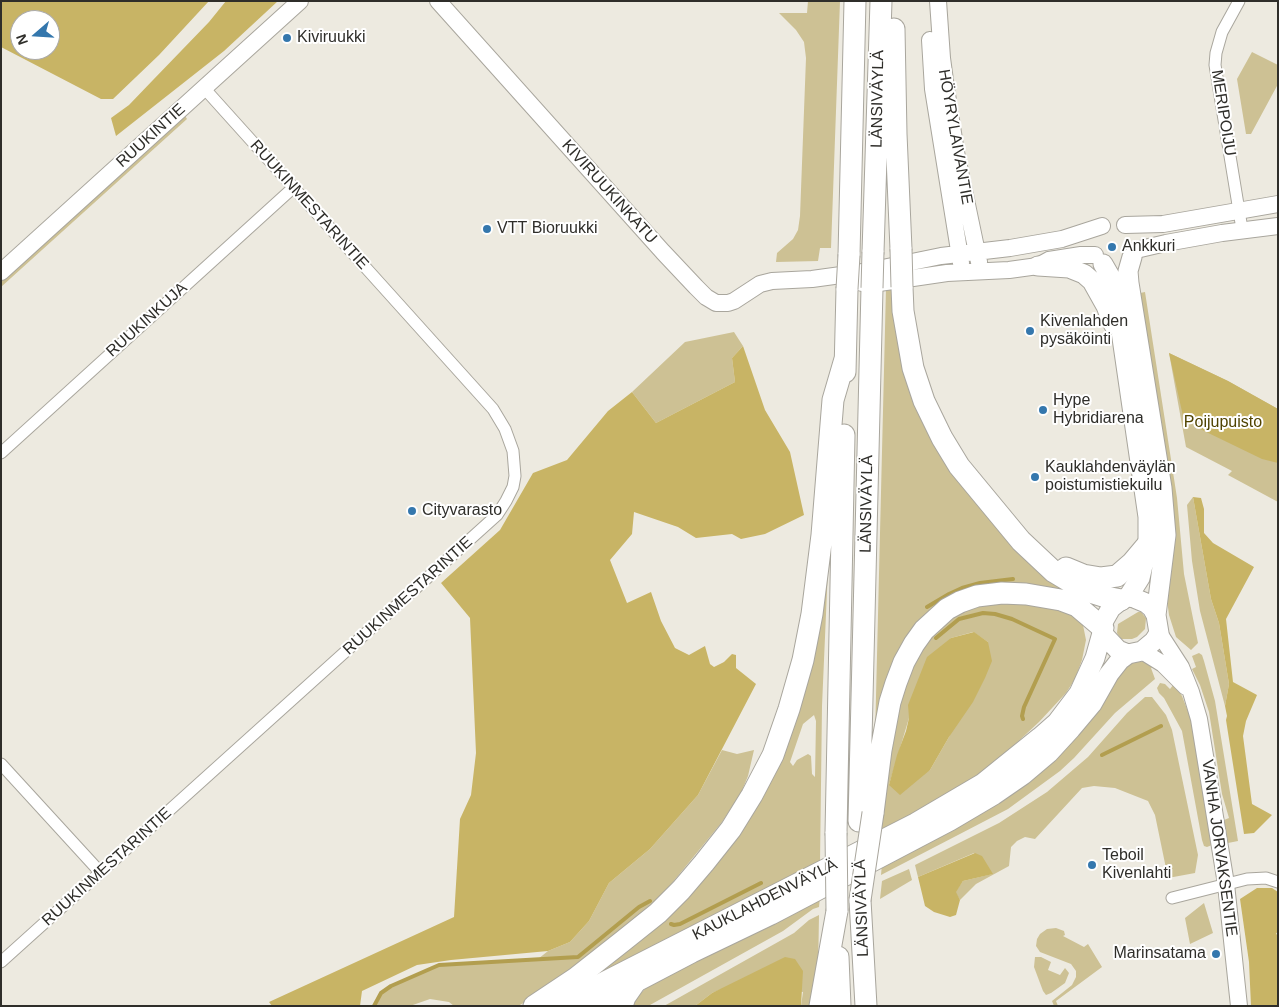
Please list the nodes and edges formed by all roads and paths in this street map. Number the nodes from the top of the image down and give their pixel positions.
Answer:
1 (300, 1) edge
2 (438, 1) edge
3 (855, 1) edge
4 (880, 1) edge
5 (893, 1) edge
6 (929, 1) edge
7 (938, 1) edge
8 (1239, 1) edge
9 (204, 88) junction
10 (294, 187) junction
11 (1278, 204) edge
12 (1239, 210) junction
13 (1125, 225) junction
14 (1102, 226) junction
15 (1278, 226) edge
16 (1242, 230) junction
17 (977, 252) junction
18 (959, 254) junction
19 (1134, 254) junction
20 (1099, 260) junction
21 (1038, 266) junction
22 (1, 272) edge
23 (964, 272) junction
24 (981, 272) junction
25 (812, 279) junction
26 (1124, 356) junction
27 (845, 359) junction
28 (1, 453) edge
29 (1148, 544) junction
30 (1040, 559) junction
31 (1125, 598) junction
32 (1157, 624) junction
33 (1102, 631) junction
34 (1135, 653) junction
35 (1191, 692) junction
36 (1, 764) edge
37 (866, 817) junction
38 (100, 872) junction
39 (1278, 882) edge
40 (1226, 884) junction
41 (1172, 898) dead end
42 (837, 912) junction
43 (1, 962) edge
44 (634, 984) junction
45 (591, 999) edge
46 (534, 1006) edge
47 (556, 1006) edge
48 (622, 1006) edge
49 (820, 1006) edge
50 (840, 1006) edge
51 (866, 1006) edge
52 (1239, 1006) edge

1 - 9 street, RUUKINTIE
2 - 25 street, KIVIRUUKINKATU
3 - 27 highway, LÄNSIVÄYLÄ, bridge
4 - 37 highway, LÄNSIVÄYLÄ, bridge
5 - 30 highway, bridge
6 - 18 street, HÖYRYLAIVANTIE
7 - 17 street, HÖYRYLAIVANTIE
8 - 12 street, MERIPOIJU
9 - 10 street, RUUKINMESTARINTIE
9 - 22 street, RUUKINTIE
10 - 28 street, RUUKINKUJA
10 - 38 street, RUUKINMESTARINTIE
11 - 12 street
12 - 13 street
12 - 16 street, MERIPOIJU
13 - 14 street
13 - 19 street
14 - 17 street, KIVIRUUKINKATU
14 - 20 street
15 - 16 street
16 - 19 street
17 - 18 street, KIVIRUUKINKATU
17 - 24 street, HÖYRYLAIVANTIE
18 - 23 street, HÖYRYLAIVANTIE
18 - 25 street, KIVIRUUKINKATU
19 - 20 street
19 - 32 main road
20 - 21 street, KIVIRUUKINKATU
20 - 26 main road
21 - 24 street, KIVIRUUKINKATU
21 - 26 main road
23 - 24 street, KIVIRUUKINKATU
23 - 25 street, KIVIRUUKINKATU
26 - 29 main road
27 - 42 highway, LÄNSIVÄYLÄ, bridge
27 - 46 highway
29 - 30 highway
29 - 31 main road
30 - 31 highway
31 - 32 main road
31 - 33 main road
32 - 34 main road
32 - 35 street, VANHA JORVAKSENTIE
33 - 34 main road
33 - 37 highway
33 - 45 main road, KAUKLAHDENVÄYLÄ
34 - 35 street, VANHA JORVAKSENTIE
34 - 44 main road, KAUKLAHDENVÄYLÄ
35 - 40 street, VANHA JORVAKSENTIE
36 - 38 street
37 - 51 highway, LÄNSIVÄYLÄ, bridge
38 - 43 street, RUUKINMESTARINTIE
39 - 40 street
40 - 41 street
40 - 52 street, VANHA JORVAKSENTIE
42 - 49 highway
42 - 50 highway, LÄNSIVÄYLÄ
44 - 45 main road, KAUKLAHDENVÄYLÄ
44 - 48 highway
45 - 47 main road, KAUKLAHDENVÄYLÄ

